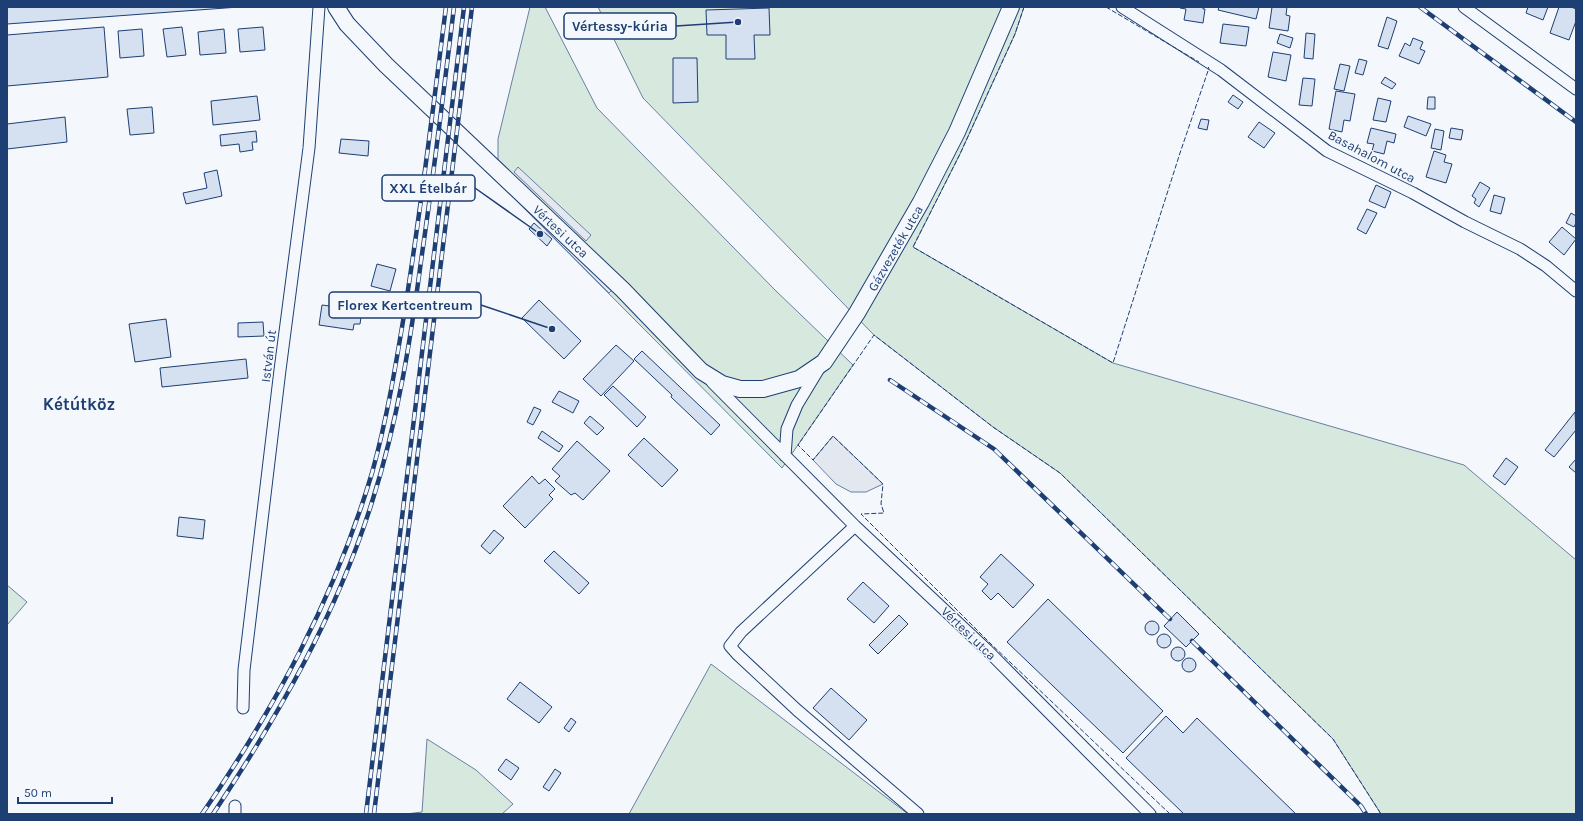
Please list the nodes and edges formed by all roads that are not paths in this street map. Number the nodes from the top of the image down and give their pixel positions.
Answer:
1 (319, 7) edge
2 (336, 7) edge
3 (1011, 7) edge
4 (1122, 7) edge
5 (1464, 7) edge
6 (1576, 89) edge
7 (1576, 290) edge
8 (824, 362) junction
9 (701, 371) junction
10 (785, 456) junction
11 (855, 526) junction
12 (243, 708) dead end
13 (918, 814) edge
14 (1150, 814) edge

1 - 12 street, István út
2 - 9 street, Vértesi utca
3 - 8 street, Gázvezeték utca
4 - 7 street, Basahalom utca
5 - 6 street
8 - 9 street, Gázvezeték utca
8 - 10 street
9 - 10 street, Vértesi utca
10 - 11 street, Vértesi utca
11 - 13 street
11 - 14 street, Vértesi utca

